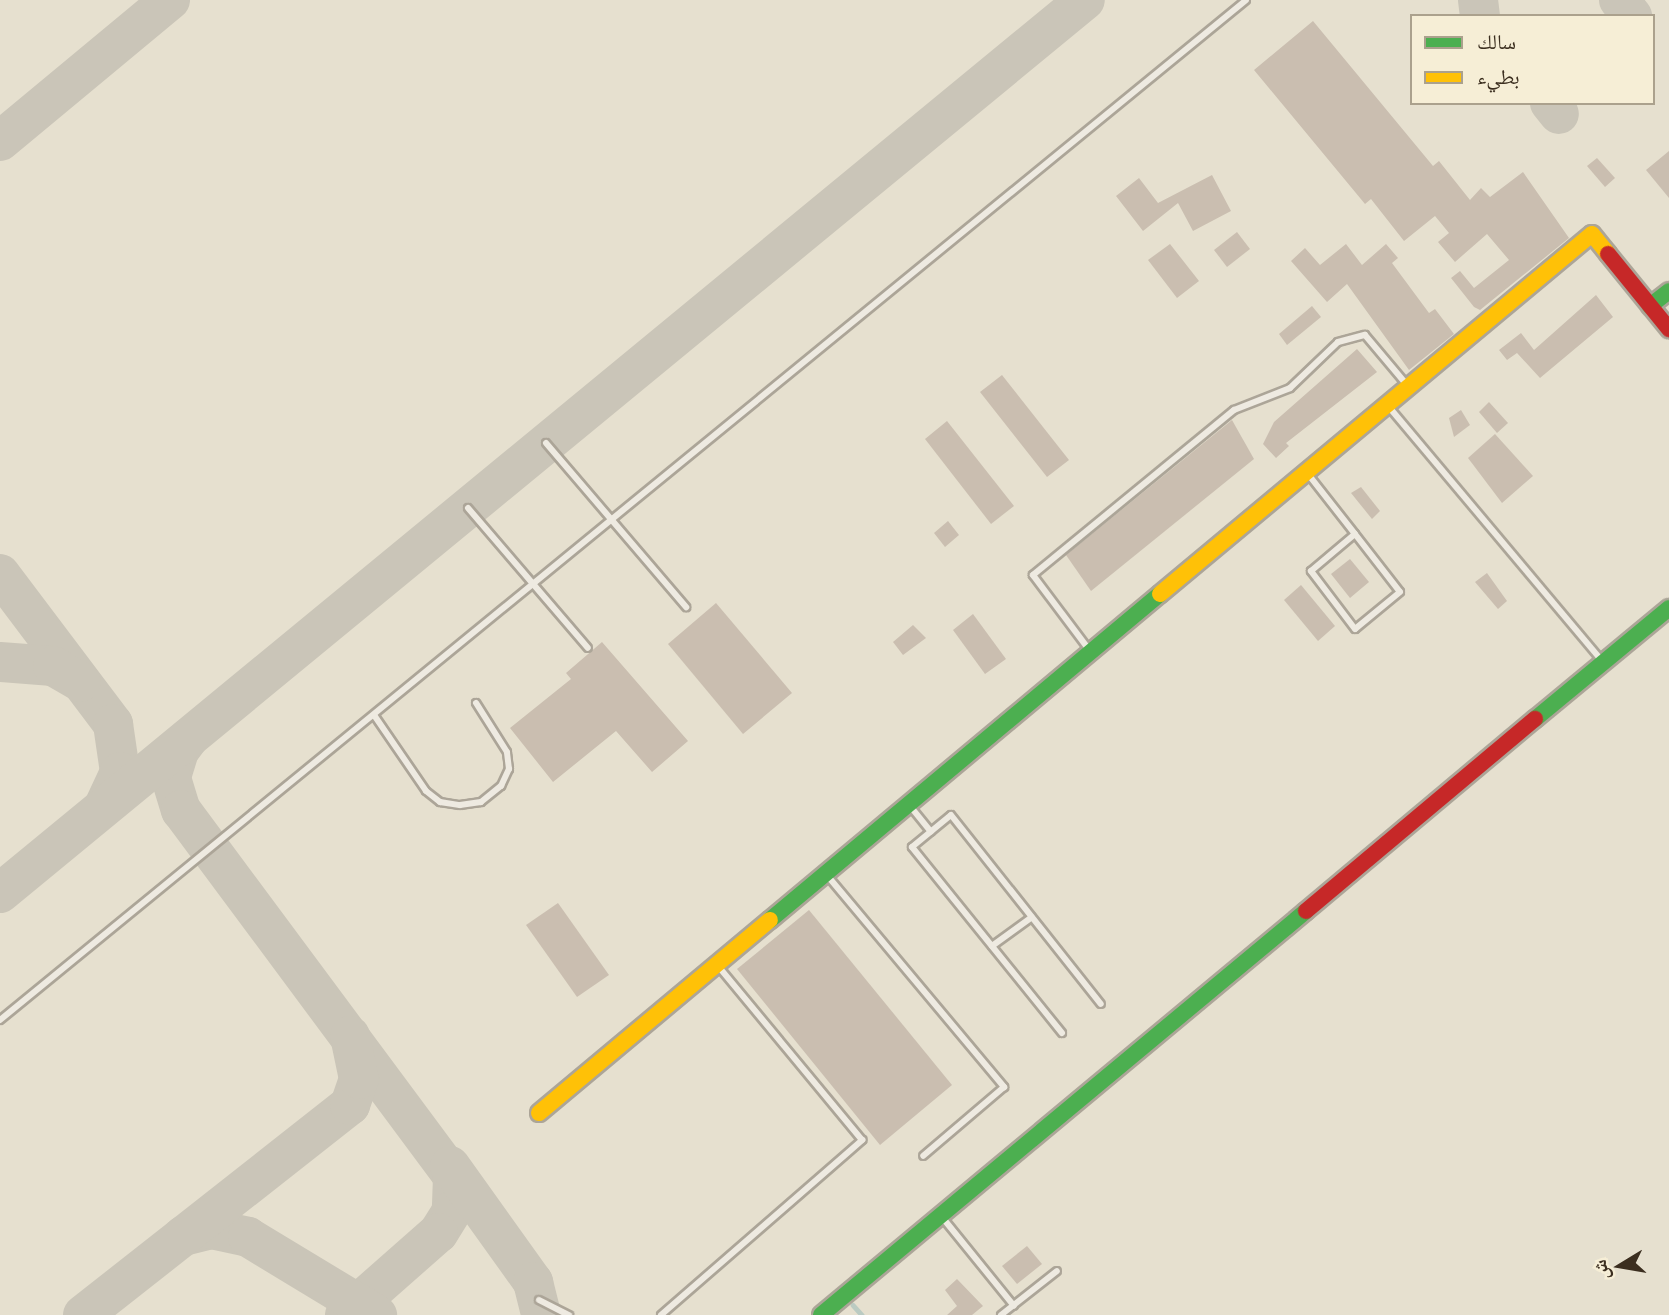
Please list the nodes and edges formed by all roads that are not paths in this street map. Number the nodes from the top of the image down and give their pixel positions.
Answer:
1 (1246, 0) edge
2 (1669, 291) edge
3 (1650, 306) junction
4 (1669, 329) edge
5 (1409, 388) junction
6 (1387, 406) junction
7 (546, 443) dead end
8 (1306, 473) junction
9 (468, 508) dead end
10 (613, 520) junction
11 (1355, 534) junction
12 (533, 585) junction
13 (686, 607) dead end
14 (1669, 608) edge
15 (588, 648) dead end
16 (1091, 652) junction
17 (1604, 663) junction
18 (476, 703) dead end
19 (374, 715) junction
20 (909, 804) junction
21 (931, 832) junction
22 (826, 873) junction
23 (1032, 917) junction
24 (992, 946) junction
25 (717, 964) junction
26 (1101, 1004) dead end
27 (0, 1020) edge
28 (1062, 1033) dead end
29 (539, 1113) dead end
30 (923, 1156) dead end
31 (941, 1216) junction
32 (1056, 1271) dead end
33 (539, 1300) dead end
34 (1014, 1306) junction
35 (569, 1315) edge
36 (661, 1315) edge
37 (821, 1315) edge
38 (1001, 1315) edge

1 - 10 lane
2 - 3 street
3 - 4 street
3 - 5 street
5 - 6 street
5 - 16 lane
6 - 8 street
6 - 17 lane
7 - 10 lane
8 - 11 lane
8 - 16 street
9 - 12 lane
10 - 12 lane
10 - 13 lane
11 - 11 lane
12 - 15 lane
12 - 19 lane
14 - 17 street
16 - 20 street
17 - 31 street
18 - 19 lane
19 - 27 lane
20 - 21 lane
20 - 22 street
21 - 23 lane
21 - 24 lane
22 - 25 street
22 - 30 lane
23 - 24 lane
23 - 26 lane
24 - 28 lane
25 - 29 street
25 - 36 lane
31 - 34 lane
31 - 37 street
32 - 34 lane
33 - 35 lane
34 - 38 lane

